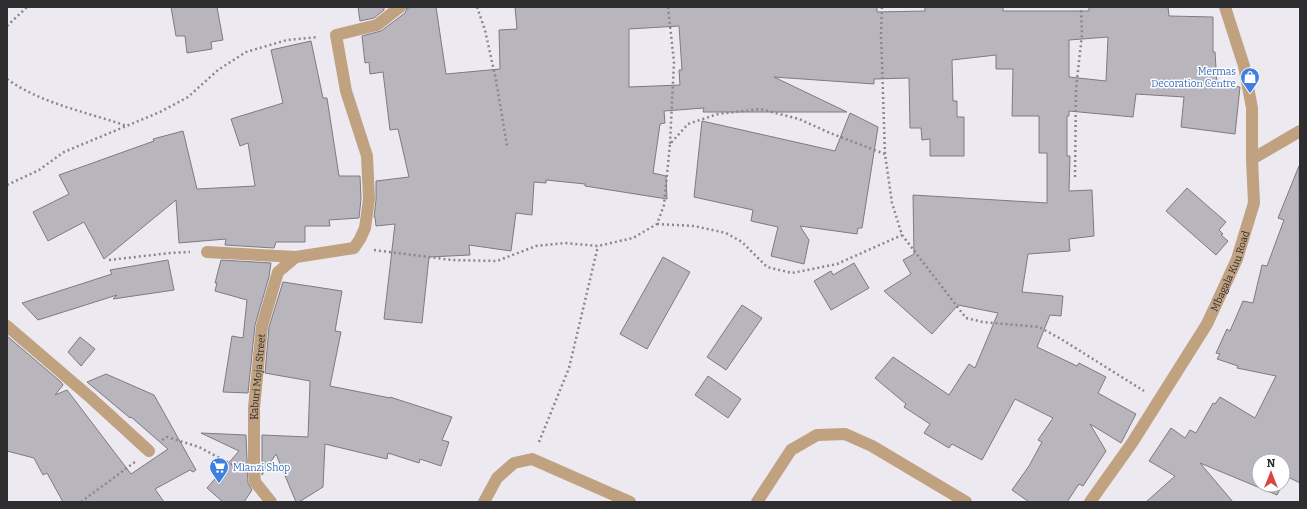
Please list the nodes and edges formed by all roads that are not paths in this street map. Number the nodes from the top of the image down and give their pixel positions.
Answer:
1 (400, 7) edge
2 (1225, 7) edge
3 (1300, 131) edge
4 (1252, 159) junction
5 (207, 252) road end
6 (296, 257) junction
7 (7, 326) edge
8 (149, 451) dead end
9 (271, 502) edge
10 (484, 502) edge
11 (630, 502) edge
12 (757, 502) edge
13 (966, 502) edge
14 (1090, 502) edge

1 - 6 street
2 - 4 street, Mbagala Kuu Road
3 - 4 street
4 - 14 street, Mbagala Kuu Road
5 - 6 street
6 - 9 street, Kaburi Moja Street
7 - 8 street
10 - 11 street
12 - 13 street

